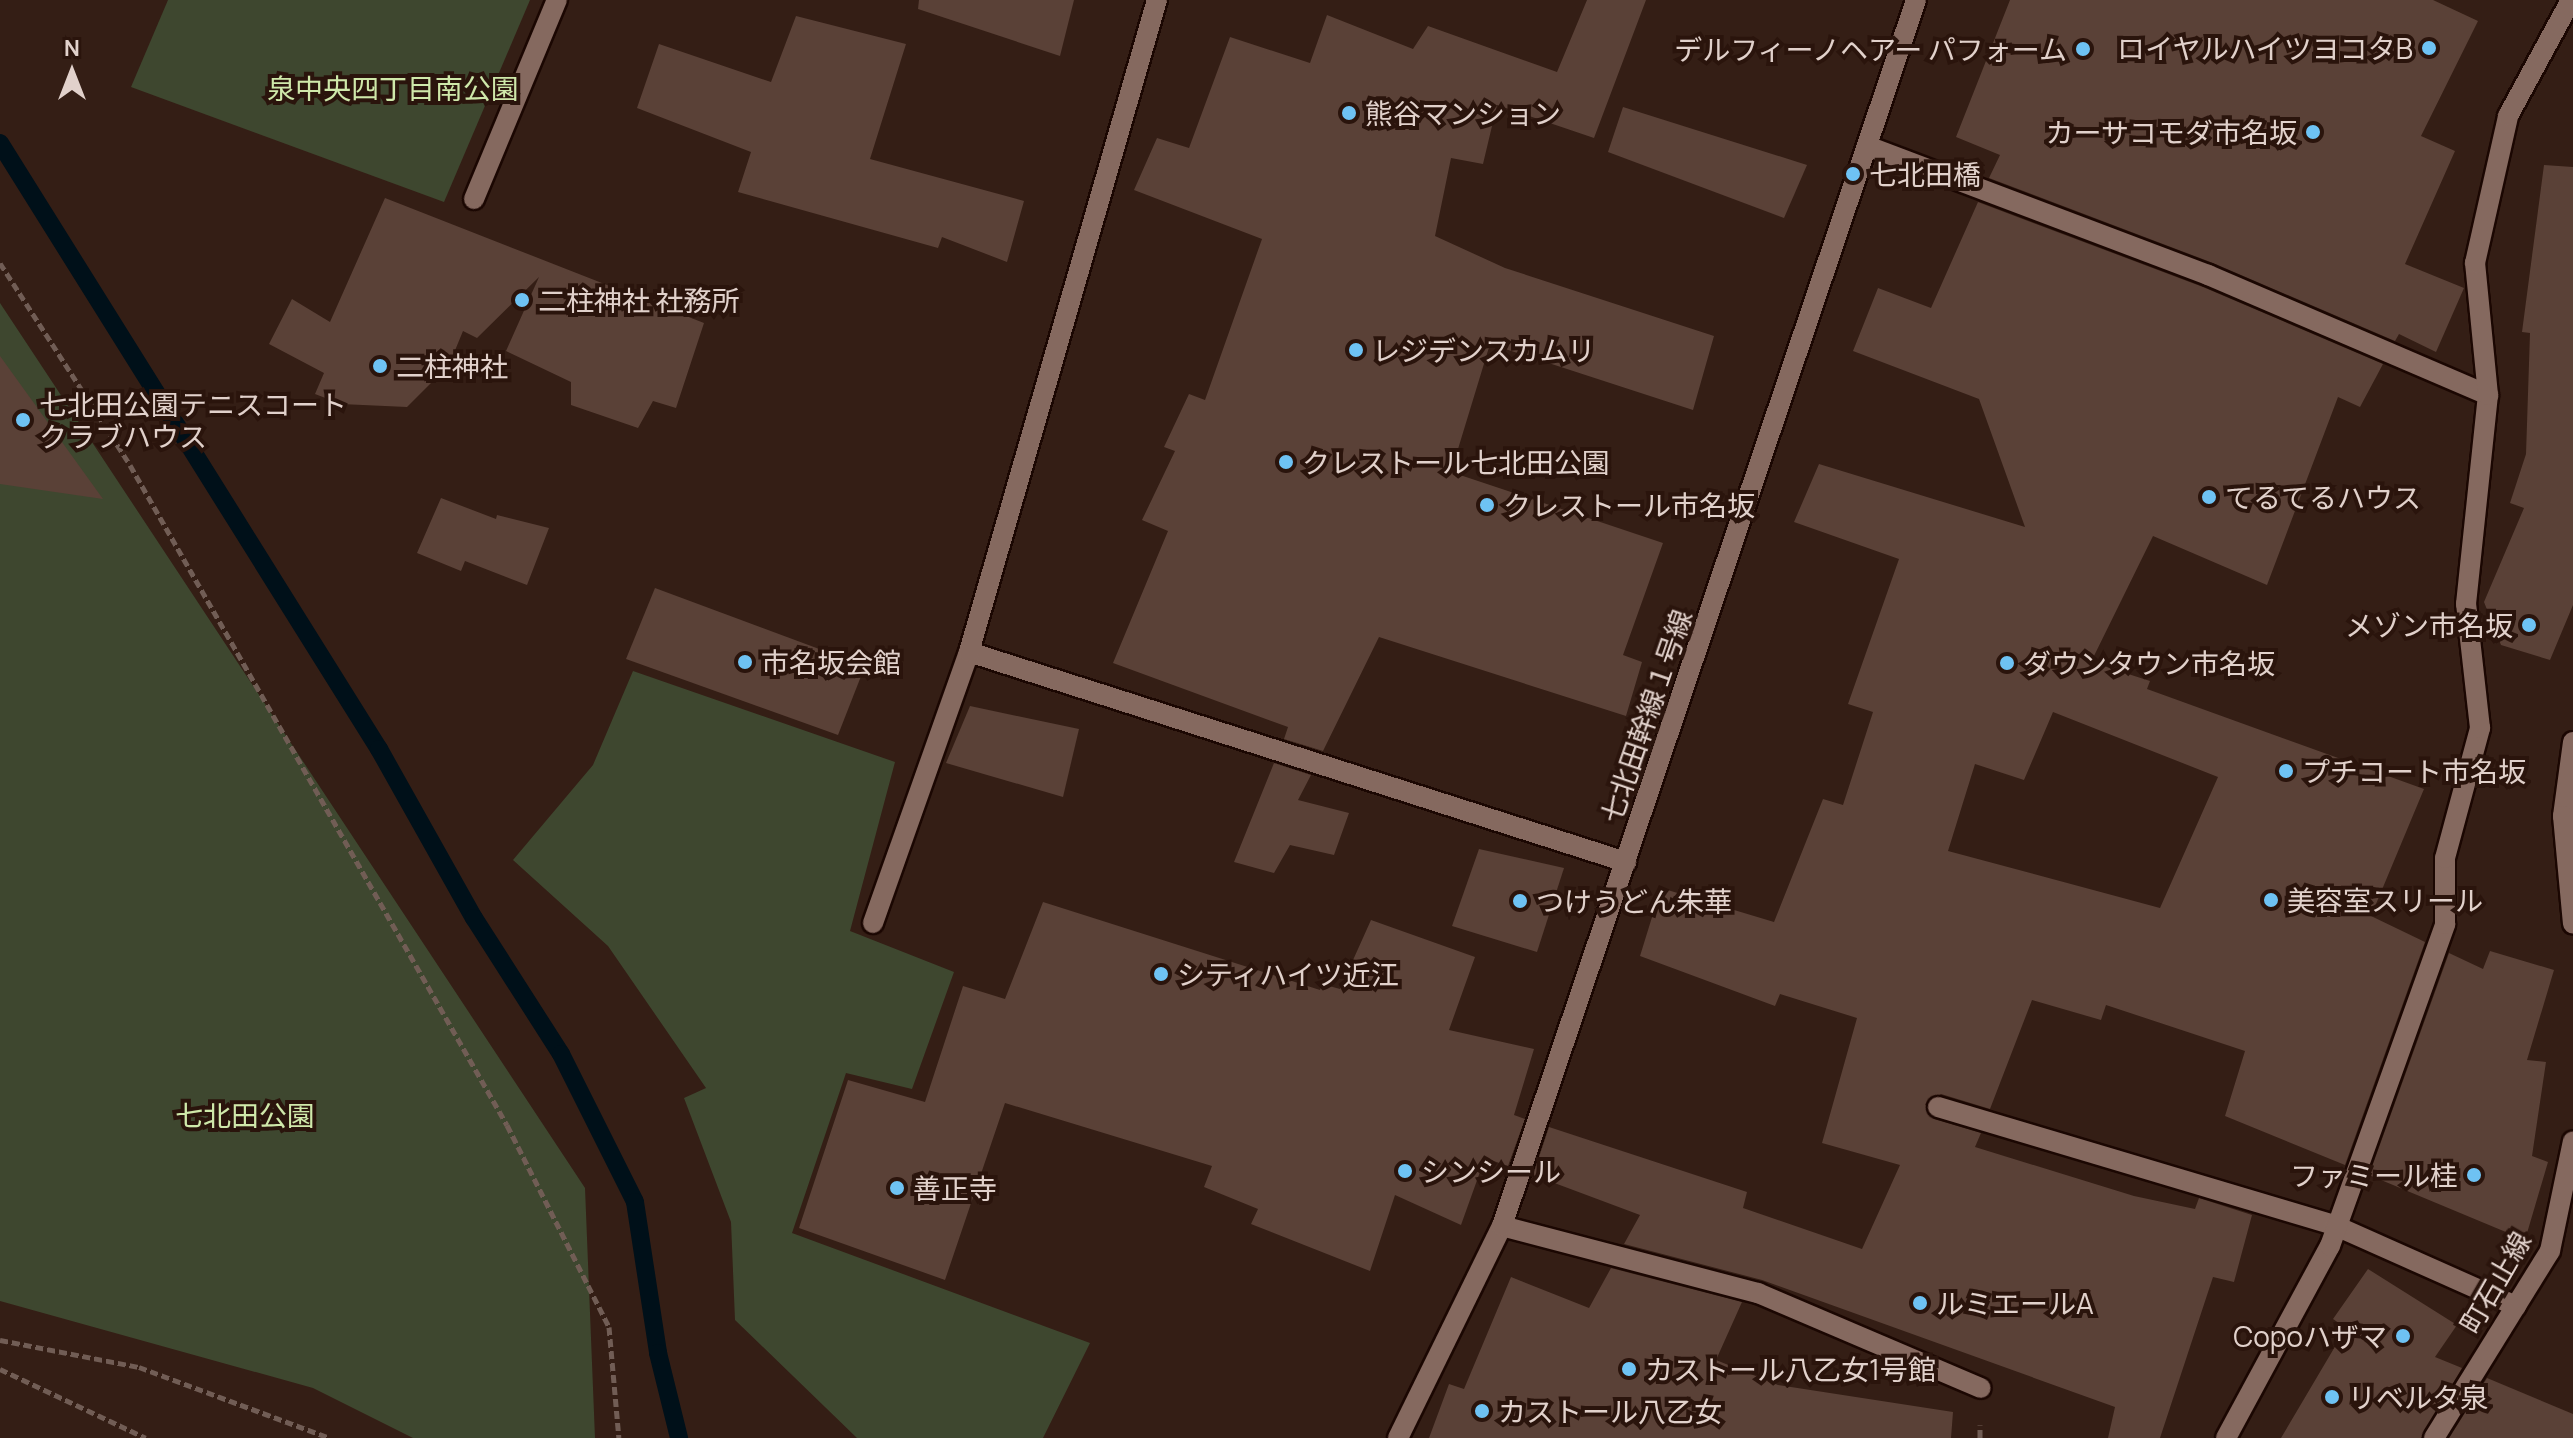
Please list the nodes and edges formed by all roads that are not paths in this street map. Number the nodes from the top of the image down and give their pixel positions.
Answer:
1 (557, 0) edge
2 (1157, 0) edge
3 (1916, 0) edge
4 (2571, 0) edge
5 (1867, 146) junction
6 (474, 199) dead end
7 (2488, 395) junction
8 (969, 652) junction
9 (2573, 742) edge
10 (1626, 862) junction
11 (873, 923) dead end
12 (2573, 924) edge
13 (1938, 1107) dead end
14 (2573, 1141) edge
15 (1502, 1226) junction
16 (2336, 1226) junction
17 (2516, 1306) junction
18 (1981, 1388) dead end
19 (1398, 1438) edge
20 (2226, 1438) edge
21 (2434, 1438) edge

1 - 6 street
2 - 8 street
3 - 5 street, 七北田幹線１号線
4 - 7 street
5 - 7 street
5 - 10 street, 七北田幹線１号線
7 - 16 street
8 - 10 street
8 - 11 street
9 - 12 street
10 - 15 street, 七北田幹線１号線
13 - 16 street
14 - 17 street, 町石止線
15 - 18 street
15 - 19 street, 七北田幹線１号線
16 - 17 street
16 - 20 street
17 - 21 street, 町石止線

